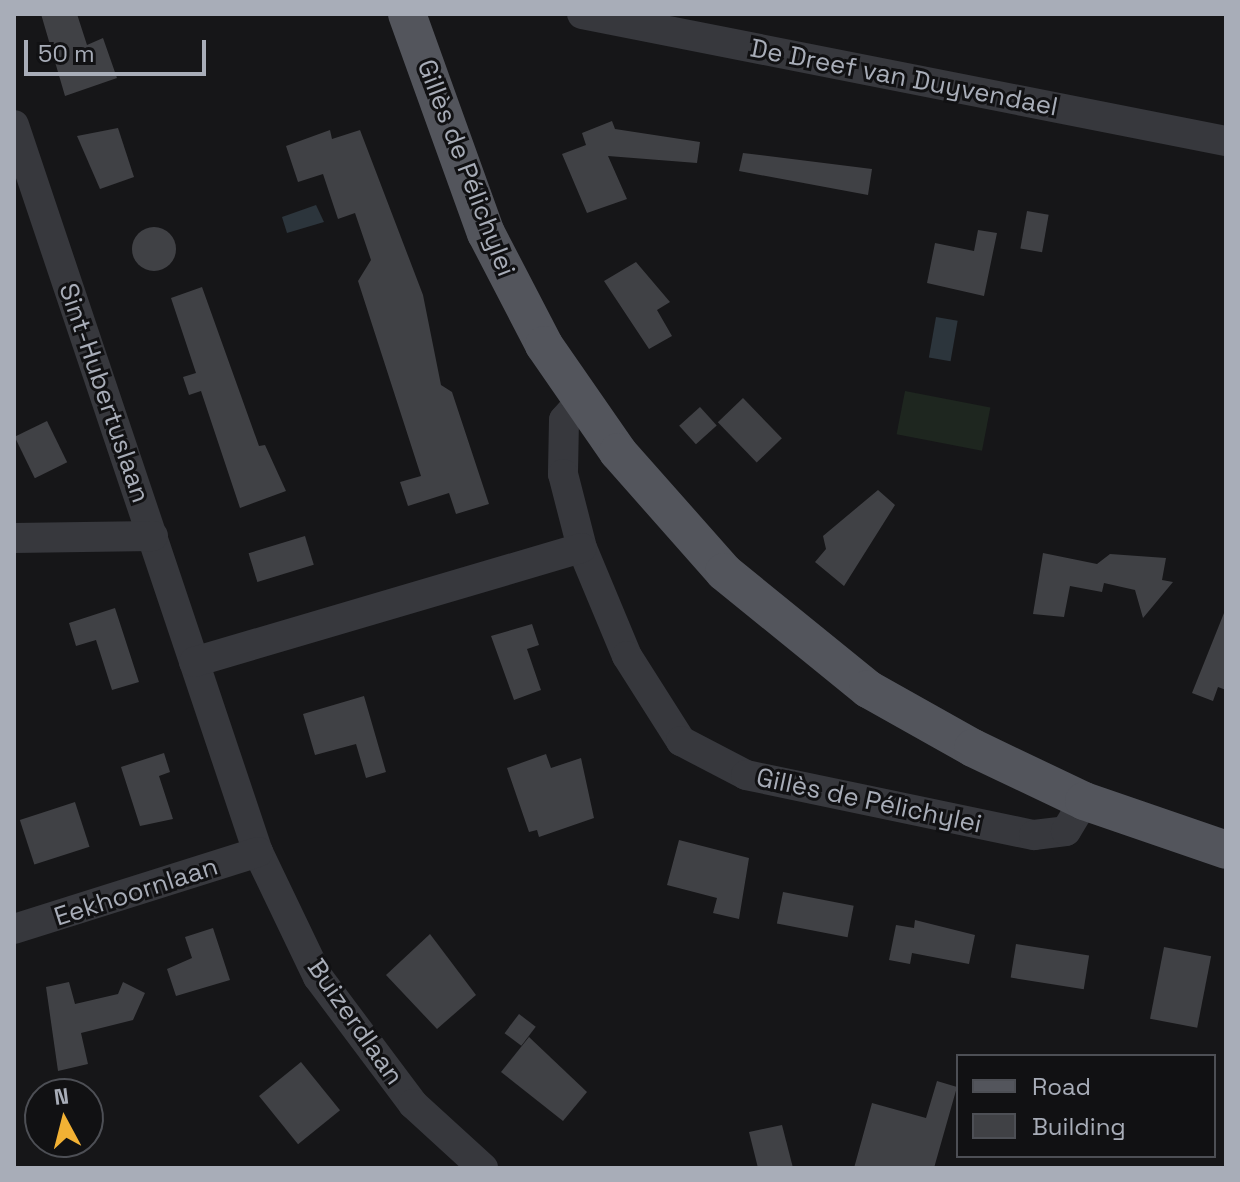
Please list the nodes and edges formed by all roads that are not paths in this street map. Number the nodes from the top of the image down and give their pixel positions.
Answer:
1 (407, 14) edge
2 (582, 14) edge
3 (615, 18) edge
4 (14, 125) edge
5 (1226, 141) edge
6 (24, 187) edge
7 (581, 401) junction
8 (153, 536) junction
9 (14, 538) edge
10 (582, 548) junction
11 (194, 662) junction
12 (1084, 801) junction
13 (1226, 850) edge
14 (258, 852) junction
15 (14, 929) edge
16 (483, 1168) edge

1 - 7 main road, Gillès de Pélichylei
2 - 3 street, De Dreef van Duyvendael
3 - 5 street, De Dreef van Duyvendael
4 - 6 street, Sint-Hubertuslaan
6 - 8 street, Sint-Hubertuslaan
7 - 10 street, Gillès de Pélichylei
7 - 12 main road, Gillès de Pélichylei
8 - 9 street
8 - 11 street, Sint-Hubertuslaan
10 - 11 street
10 - 12 street, Gillès de Pélichylei
11 - 14 street, Sint-Hubertuslaan
12 - 13 main road, Gillès de Pélichylei
14 - 15 street, Eekhoornlaan
14 - 16 street, Buizerdlaan

